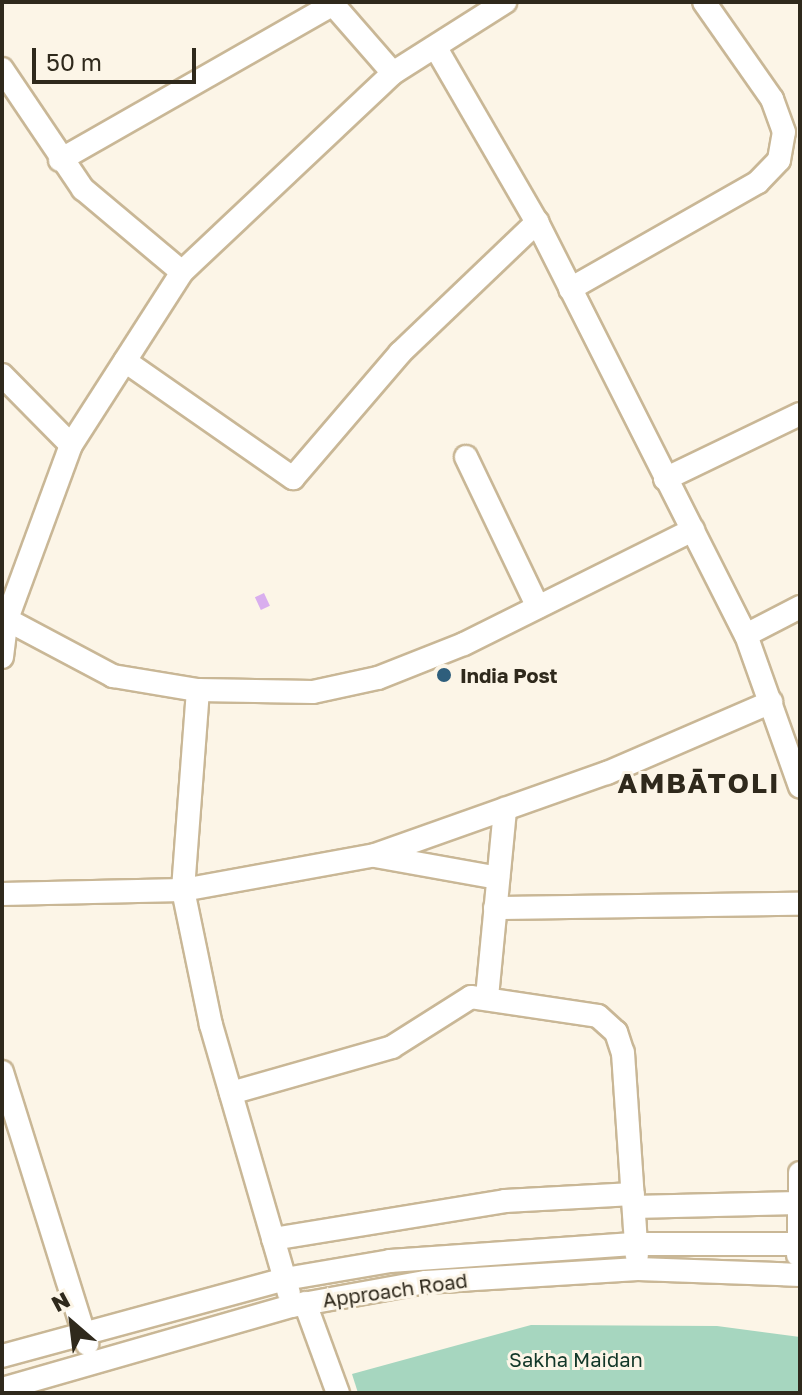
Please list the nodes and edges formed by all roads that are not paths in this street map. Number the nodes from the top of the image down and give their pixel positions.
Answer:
1 (505, 2) edge
2 (704, 2) edge
3 (332, 3) edge
4 (436, 48) junction
5 (2, 69) edge
6 (393, 73) junction
7 (60, 160) junction
8 (537, 222) junction
9 (182, 272) junction
10 (570, 289) junction
11 (125, 361) junction
12 (2, 375) edge
13 (800, 414) edge
14 (71, 445) junction
15 (466, 457) dead end
16 (665, 479) junction
17 (693, 530) junction
18 (538, 607) junction
19 (800, 607) edge
20 (4, 618) edge
21 (746, 635) junction
22 (2, 657) edge
23 (198, 690) junction
24 (771, 702) junction
25 (800, 787) edge
26 (505, 809) junction
27 (375, 855) junction
28 (498, 878) junction
29 (183, 890) junction
30 (2, 894) edge
31 (800, 904) edge
32 (495, 908) junction
33 (487, 997) junction
34 (2, 1072) edge
35 (231, 1093) junction
36 (800, 1173) edge
37 (633, 1200) junction
38 (797, 1203) junction
39 (273, 1239) junction
40 (636, 1244) junction
41 (798, 1244) edge
42 (638, 1269) junction
43 (800, 1274) edge
44 (285, 1279) junction
45 (299, 1305) junction
46 (83, 1331) junction
47 (2, 1356) edge
48 (93, 1360) junction
49 (2, 1389) edge
50 (338, 1393) edge

1 - 4 street
2 - 10 street
3 - 6 street
3 - 7 street
4 - 6 street
4 - 8 street
5 - 7 street
6 - 9 street
7 - 9 street
8 - 10 street
8 - 11 street
9 - 11 street
10 - 16 street
11 - 14 street
12 - 14 street
13 - 16 street
14 - 20 street
15 - 18 street
16 - 17 street
17 - 18 street
17 - 21 street
18 - 23 street
19 - 21 street
20 - 22 street
20 - 23 street
21 - 24 street
23 - 29 street
24 - 25 street
24 - 26 street
26 - 27 street
26 - 28 street
27 - 28 street
27 - 29 street
28 - 32 street
29 - 30 street
29 - 35 street
31 - 32 street
32 - 33 street
33 - 35 street
33 - 37 street
34 - 46 street
35 - 39 street
36 - 38 street
37 - 38 street
37 - 39 street
37 - 40 street
38 - 41 street
39 - 44 street
40 - 41 street, Approach Road
40 - 42 street
40 - 44 street, Approach Road
41 - 43 street
42 - 43 street, Approach Road
42 - 45 street, Approach Road
44 - 45 street
44 - 46 street, Approach Road
45 - 48 street, Approach Road
45 - 50 street
46 - 47 street, Approach Road
46 - 48 street
48 - 49 street, Approach Road

